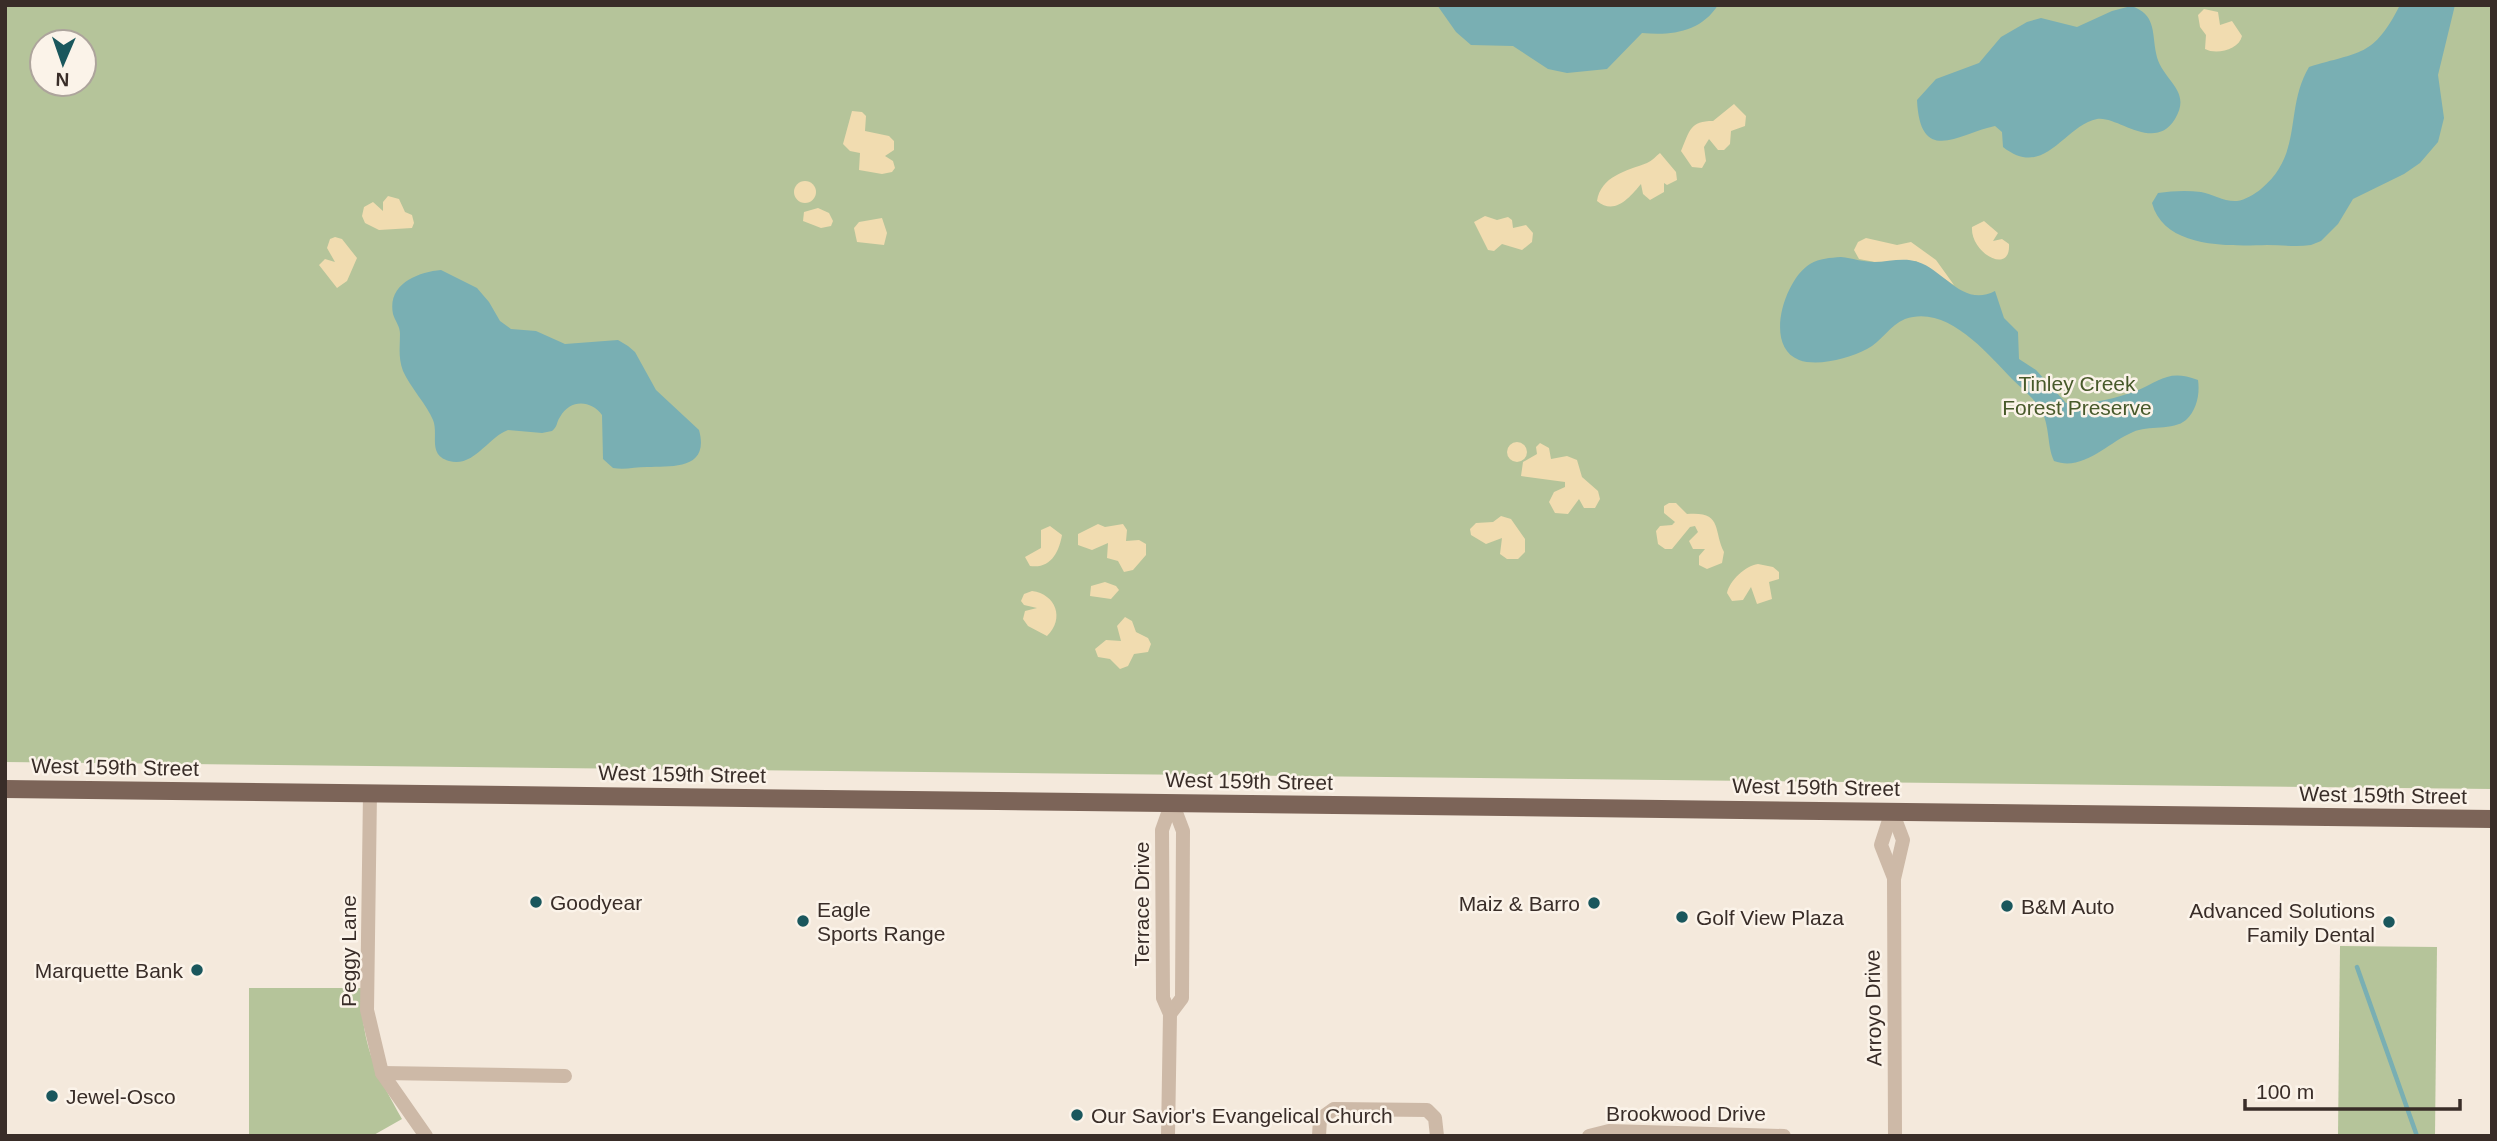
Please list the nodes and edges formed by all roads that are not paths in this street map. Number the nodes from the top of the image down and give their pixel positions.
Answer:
1 (5, 789) edge
2 (370, 793) junction
3 (1172, 802) junction
4 (1892, 811) junction
5 (2492, 819) edge
6 (1894, 879) junction
7 (1170, 1014) junction
8 (382, 1073) junction
9 (565, 1076) dead end
10 (426, 1136) edge
11 (1168, 1136) edge
12 (1319, 1136) edge
13 (1437, 1136) edge
14 (1589, 1136) edge
15 (1784, 1136) edge
16 (1895, 1136) edge

1 - 2 main road, West 159th Street
2 - 3 main road, West 159th Street
2 - 8 street, Peggy Lane
3 - 4 main road, West 159th Street
3 - 7 street, Terrace Drive
3 - 7 street, Terrace Drive
4 - 5 main road, West 159th Street
4 - 6 street, Arroyo Drive
4 - 6 street, Arroyo Drive
6 - 16 street, Arroyo Drive
7 - 11 street, Terrace Drive
8 - 9 street
8 - 10 street, Peggy Lane
12 - 13 street
14 - 15 street, Brookwood Drive

